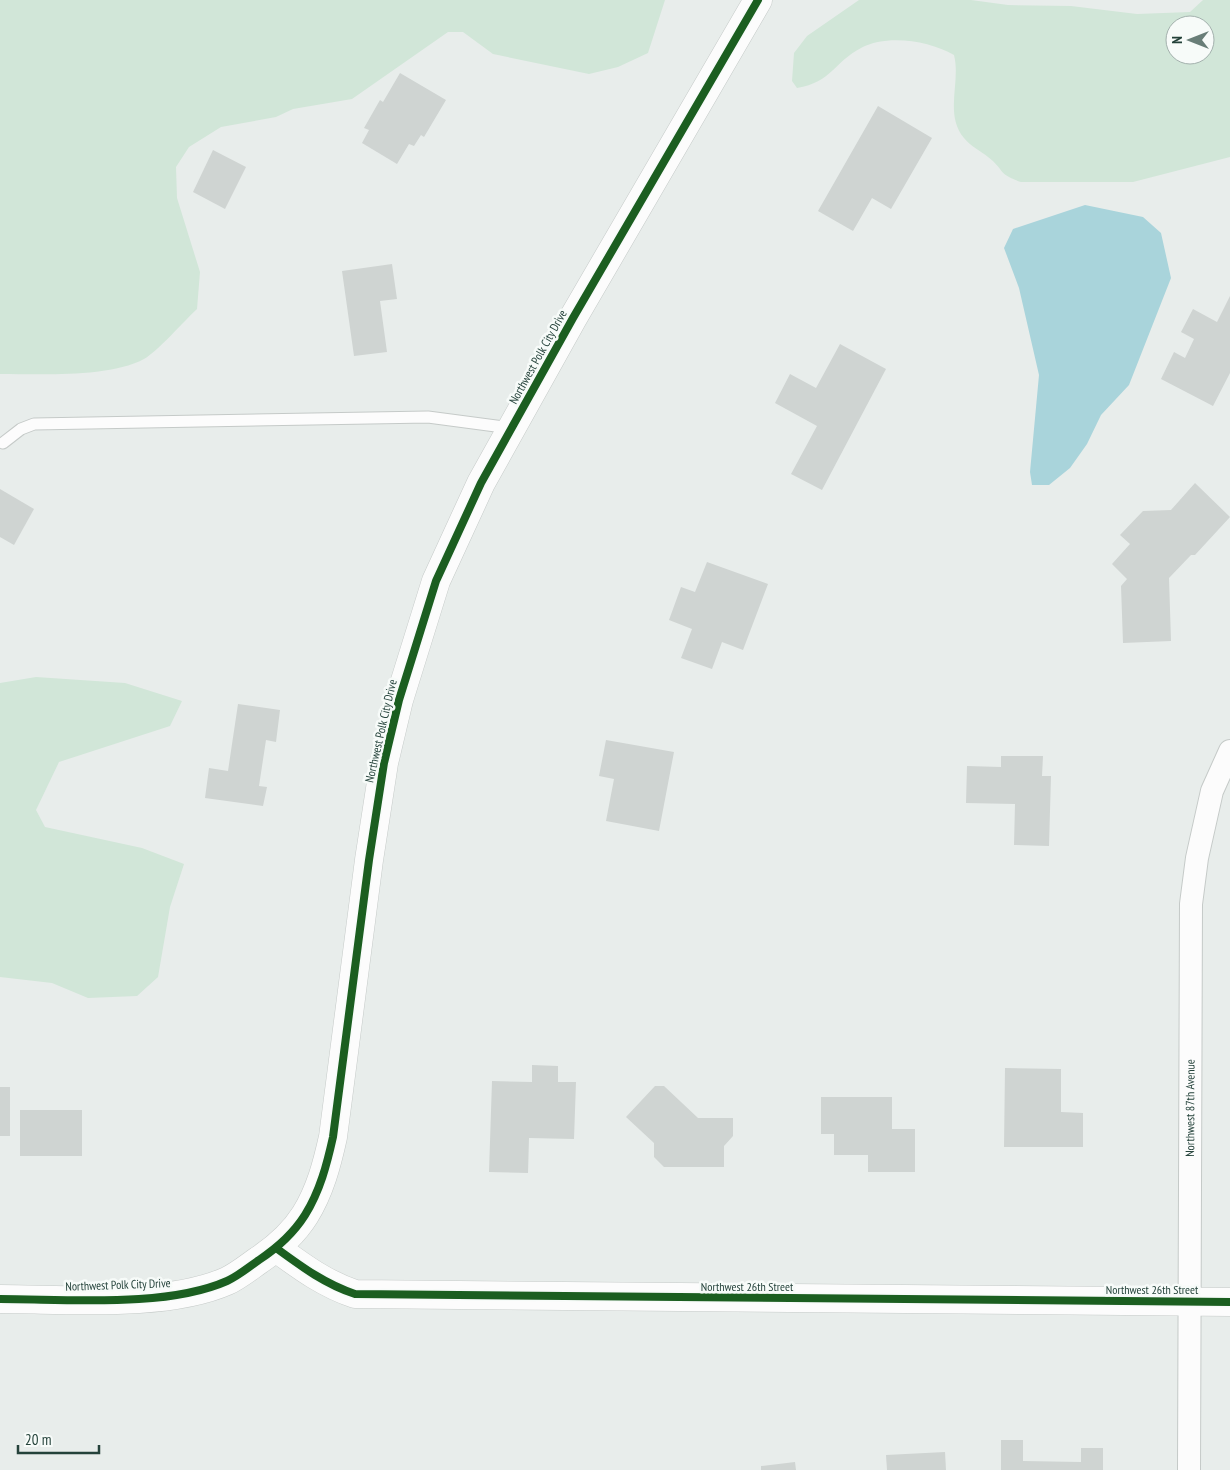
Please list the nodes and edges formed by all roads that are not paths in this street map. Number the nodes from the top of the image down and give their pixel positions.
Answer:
1 (758, 0) edge
2 (511, 428) junction
3 (3, 443) dead end
4 (1230, 751) edge
5 (276, 1248) junction
6 (0, 1299) edge
7 (1189, 1302) junction
8 (1230, 1302) edge
9 (1188, 1470) edge

1 - 2 street, Northwest Polk City Drive
2 - 3 lane
2 - 5 street, Northwest Polk City Drive
4 - 7 street, Northwest 87th Avenue
5 - 6 street, Northwest Polk City Drive
5 - 7 street, Northwest 26th Street
7 - 8 street, Northwest 26th Street
7 - 9 street, Northwest 87th Avenue

